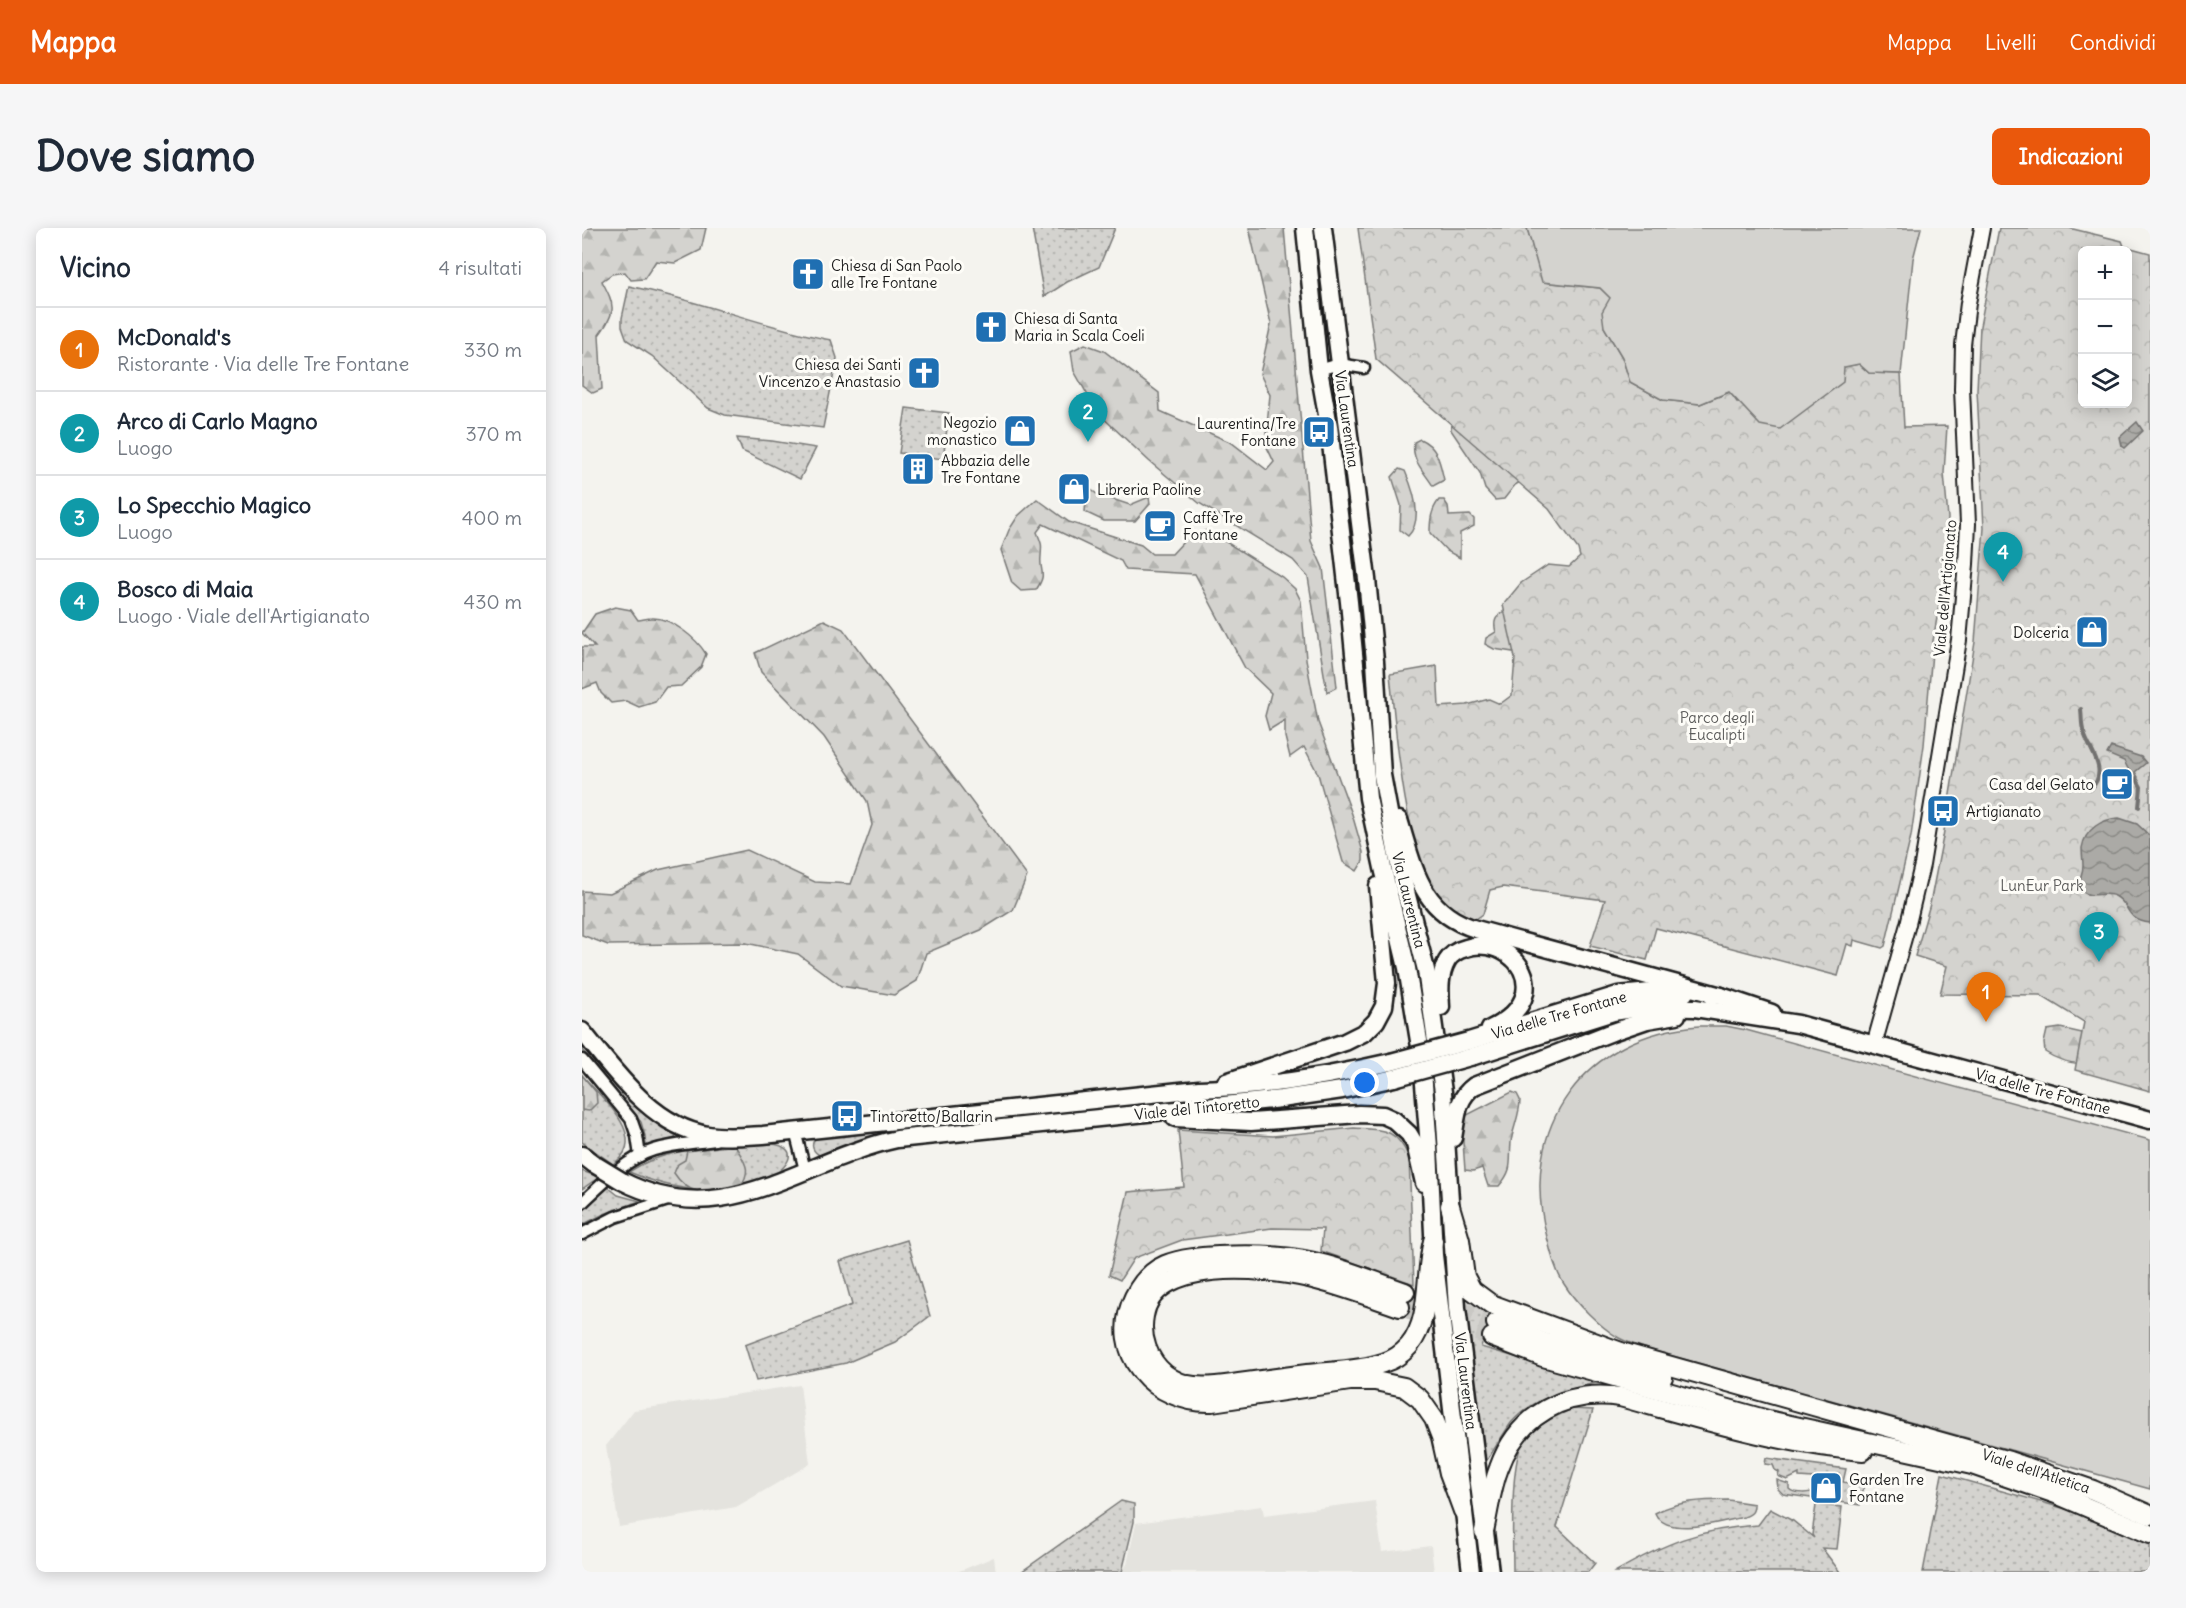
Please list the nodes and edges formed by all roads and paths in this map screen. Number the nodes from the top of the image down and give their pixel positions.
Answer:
1 (1305, 228) edge
2 (1323, 228) edge
3 (1982, 228) edge
4 (1339, 364) junction
5 (1364, 368) dead end
6 (1319, 370) junction
7 (1382, 774) junction
8 (1371, 815) junction
9 (1721, 996) junction
10 (1725, 1013) junction
11 (1798, 1024) junction
12 (582, 1031) edge
13 (1874, 1045) junction
14 (1471, 1048) junction
15 (582, 1060) edge
16 (1392, 1070) junction
17 (1199, 1089) junction
18 (1443, 1092) junction
19 (997, 1111) junction
20 (1127, 1115) junction
21 (2150, 1120) edge
22 (999, 1128) junction
23 (795, 1131) junction
24 (763, 1135) junction
25 (640, 1156) junction
26 (1447, 1156) junction
27 (588, 1160) edge
28 (806, 1170) junction
29 (1431, 1196) junction
30 (676, 1198) junction
31 (582, 1203) edge
32 (1450, 1206) junction
33 (582, 1234) edge
34 (1433, 1241) junction
35 (1919, 1437) junction
36 (1933, 1456) junction
37 (1463, 1511) junction
38 (2150, 1515) edge
39 (1484, 1531) junction
40 (2150, 1534) edge
41 (1470, 1572) edge
42 (1490, 1572) edge

1 - 6 main road, Via Laurentina
2 - 4 main road, Via Laurentina
3 - 13 street, Viale dell'Artigianato
4 - 5 street
4 - 6 street
4 - 7 main road, Via Laurentina
6 - 8 main road, Via Laurentina
7 - 9 main road
7 - 18 main road, Via Laurentina
8 - 17 main road
8 - 29 main road, Via Laurentina
9 - 11 main road, Via delle Tre Fontane
9 - 14 main road, Via delle Tre Fontane
10 - 11 main road, Via delle Tre Fontane
10 - 14 main road, Via delle Tre Fontane
10 - 26 main road
11 - 13 main road, Via delle Tre Fontane
12 - 24 main road, Viale del Tintoretto
13 - 21 main road, Via delle Tre Fontane
14 - 16 main road, Via delle Tre Fontane, bridge
14 - 18 main road
15 - 25 street
16 - 17 main road, Viale del Tintoretto
16 - 20 main road, Viale del Tintoretto
17 - 19 main road, Viale del Tintoretto
18 - 26 main road, Via Laurentina
19 - 22 street
19 - 23 main road, Viale del Tintoretto
20 - 22 main road, Viale del Tintoretto
20 - 29 main road
22 - 28 main road, Viale del Tintoretto
23 - 24 main road, Viale del Tintoretto
23 - 28 street
24 - 25 street
25 - 31 street
26 - 32 main road, Via Laurentina
27 - 30 main road, Viale del Tintoretto, bridge
28 - 30 main road, Viale del Tintoretto
29 - 34 main road, Via Laurentina
30 - 33 street
32 - 35 highway
32 - 39 main road, Via Laurentina
34 - 37 main road, Via Laurentina
34 - 37 highway
35 - 36 highway
35 - 38 highway, Viale dell'Atletica
36 - 39 highway
36 - 40 highway, Viale dell'Atletica
37 - 41 main road, Via Laurentina
39 - 42 main road, Via Laurentina

